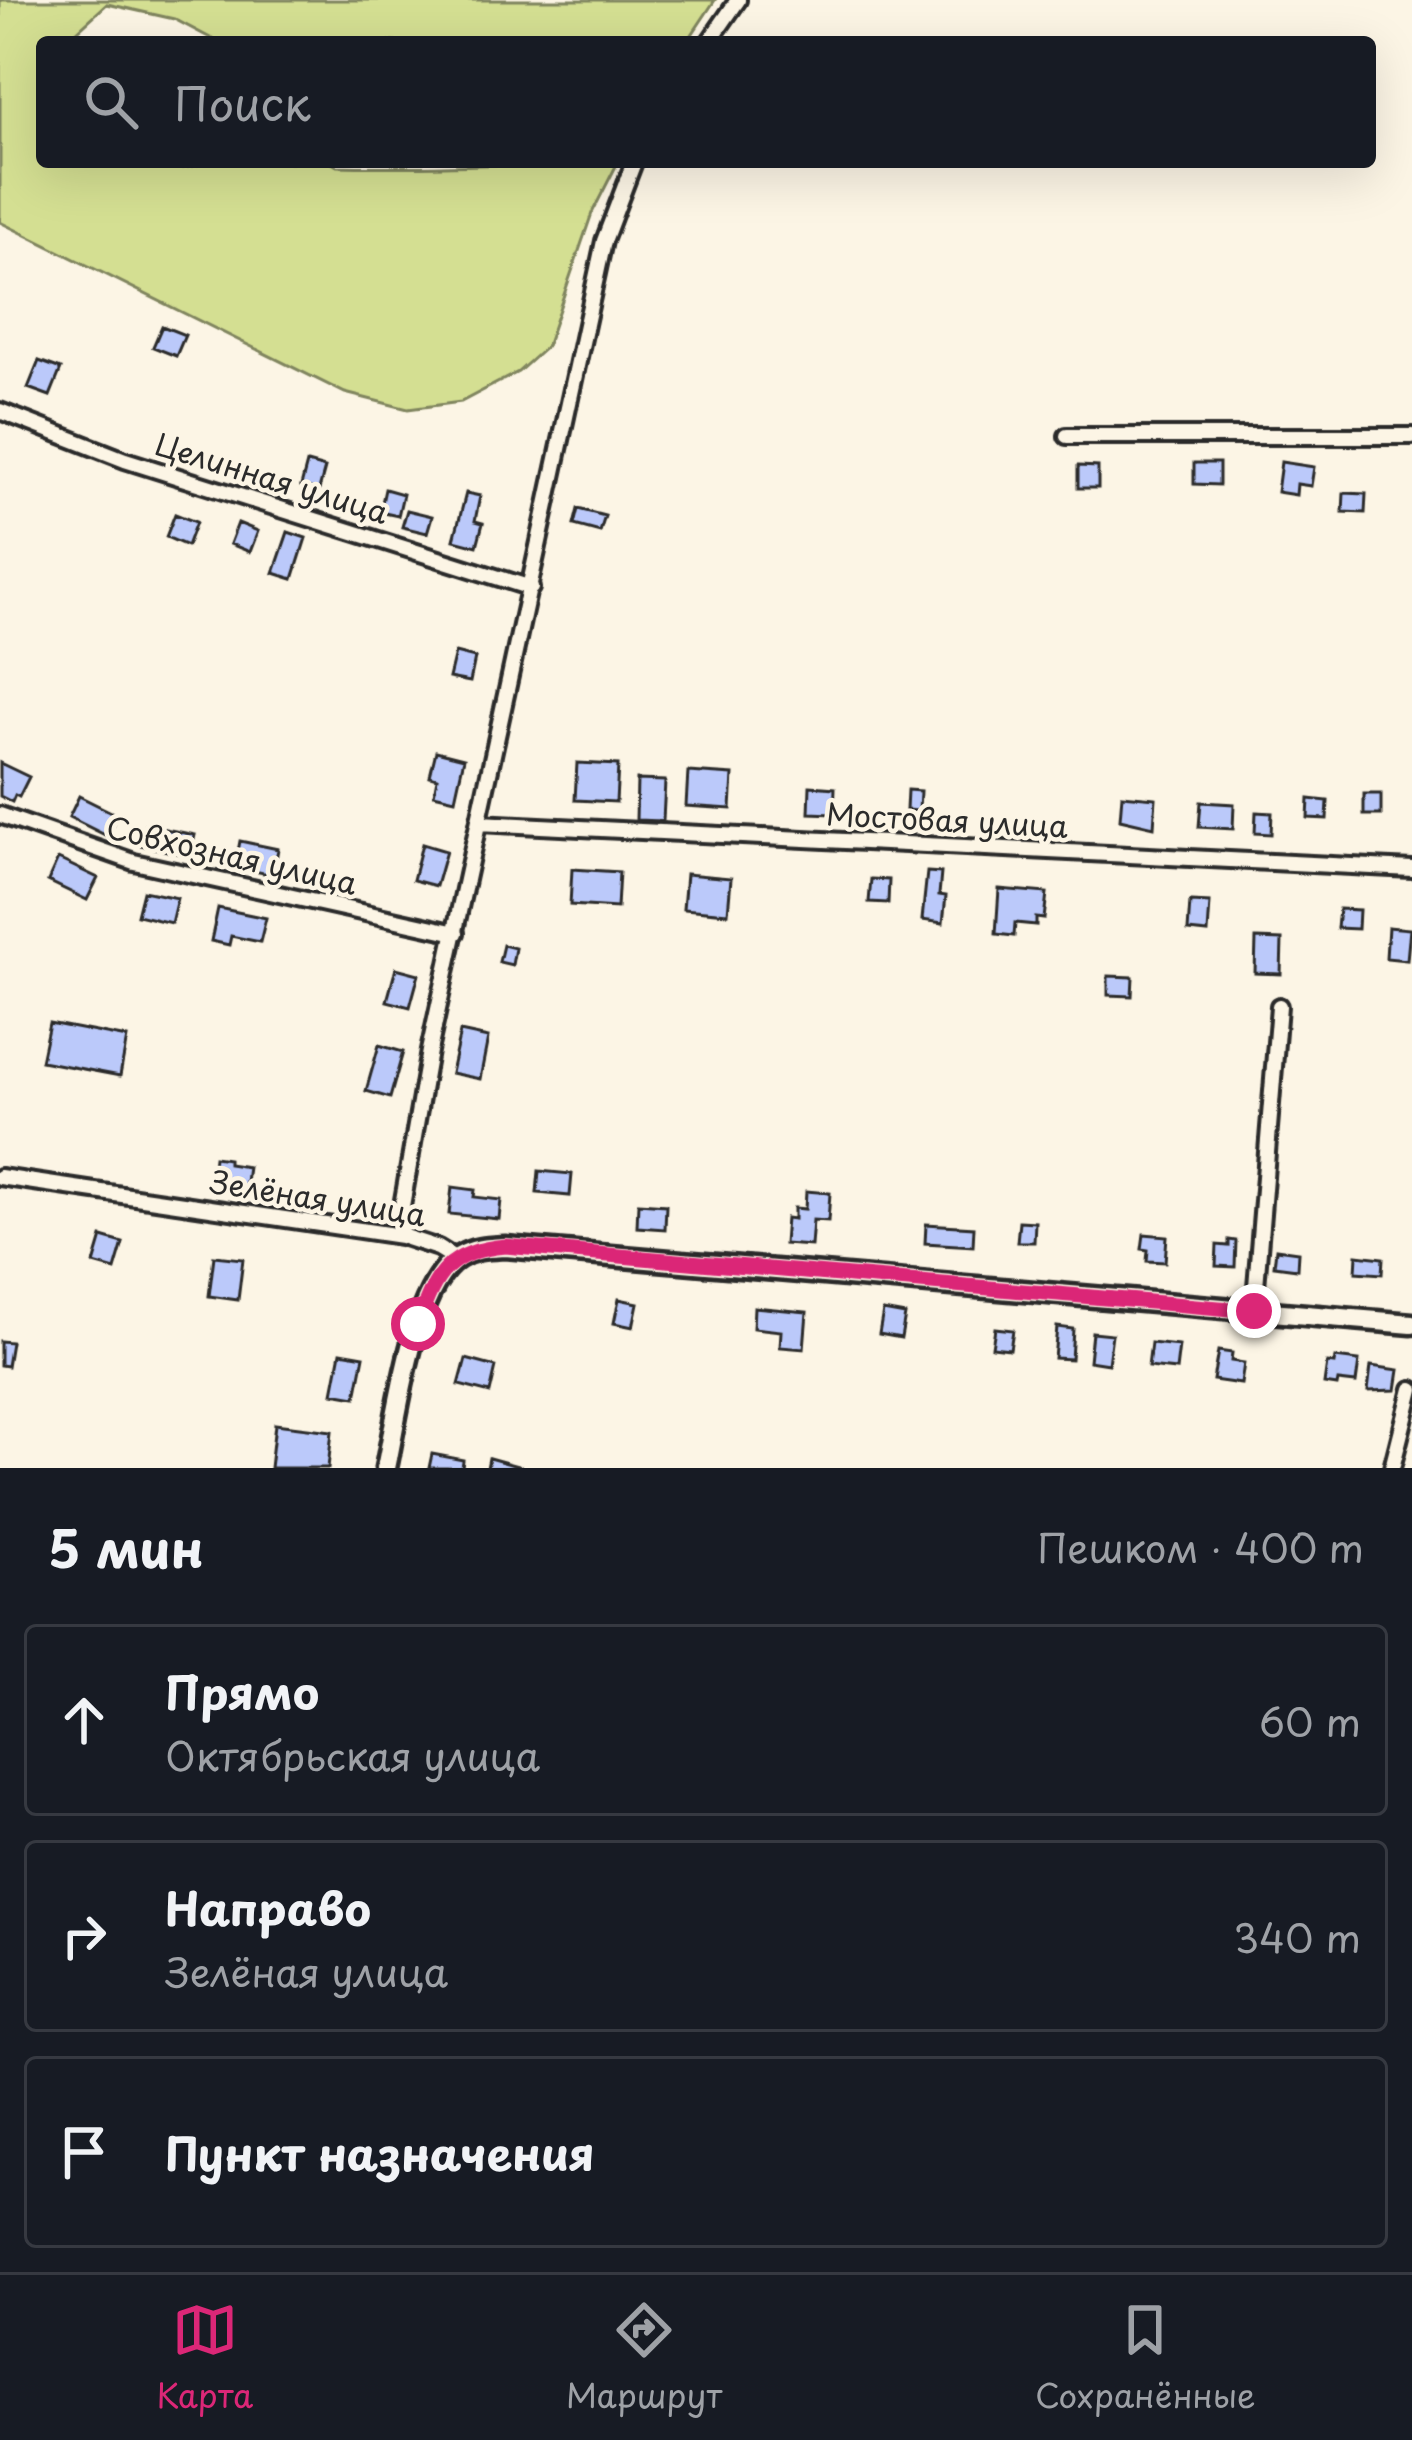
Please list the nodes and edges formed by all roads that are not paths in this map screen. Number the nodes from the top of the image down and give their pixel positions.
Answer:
1 (738, 0) edge
2 (713, 36) edge
3 (632, 168) edge
4 (0, 411) edge
5 (1066, 436) dead end
6 (1412, 436) edge
7 (531, 588) junction
8 (0, 815) edge
9 (479, 823) junction
10 (1412, 868) edge
11 (456, 933) junction
12 (1279, 1006) dead end
13 (0, 1178) edge
14 (401, 1236) junction
15 (456, 1258) junction
16 (1254, 1311) junction
17 (1412, 1324) edge
18 (1412, 1389) edge
19 (386, 1468) edge
20 (1392, 1468) edge

1 - 2 street
3 - 7 street
4 - 7 street, Целинная улица
5 - 6 street
7 - 9 street
8 - 11 street, Совхозная улица
9 - 10 street, Мостовая улица
9 - 11 street
11 - 14 street
12 - 16 street
13 - 14 street, Зелёная улица
14 - 15 street, Зелёная улица
15 - 16 main road, Зелёная улица
15 - 19 main road
16 - 17 main road, Зелёная улица
18 - 20 street

